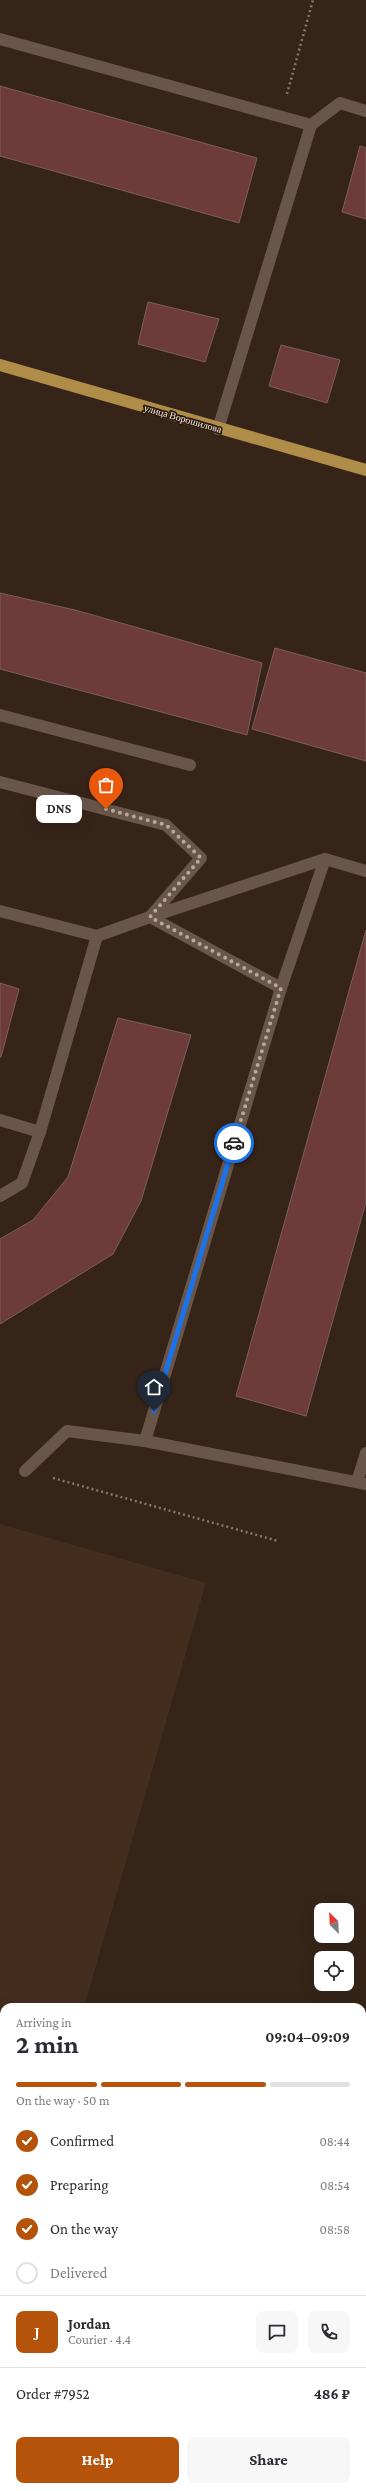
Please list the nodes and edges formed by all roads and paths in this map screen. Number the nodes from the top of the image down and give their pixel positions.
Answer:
1 (313, 0) edge
2 (0, 39) edge
3 (366, 111) edge
4 (281, 116) junction
5 (311, 125) junction
6 (0, 365) edge
7 (218, 429) junction
8 (366, 470) edge
9 (0, 715) edge
10 (190, 764) dead end
11 (0, 782) edge
12 (325, 859) junction
13 (366, 871) edge
14 (0, 911) edge
15 (150, 917) junction
16 (97, 936) junction
17 (281, 988) junction
18 (0, 1120) edge
19 (40, 1132) junction
20 (0, 1196) edge
21 (145, 1441) junction
22 (366, 1453) edge
23 (25, 1471) joint
24 (362, 1483) edge
25 (278, 1542) dead end

1 - 4 path
2 - 4 lane
3 - 5 lane
4 - 5 lane
5 - 7 lane
6 - 7 main road, улица Ворошилова
7 - 8 main road, улица Ворошилова
9 - 10 lane
11 - 15 lane
12 - 13 lane
12 - 15 lane
12 - 17 lane
14 - 16 lane
15 - 16 lane
15 - 17 lane
16 - 19 lane
17 - 21 lane
18 - 19 lane
19 - 20 lane
21 - 23 lane
21 - 24 lane
22 - 24 lane
23 - 25 path

